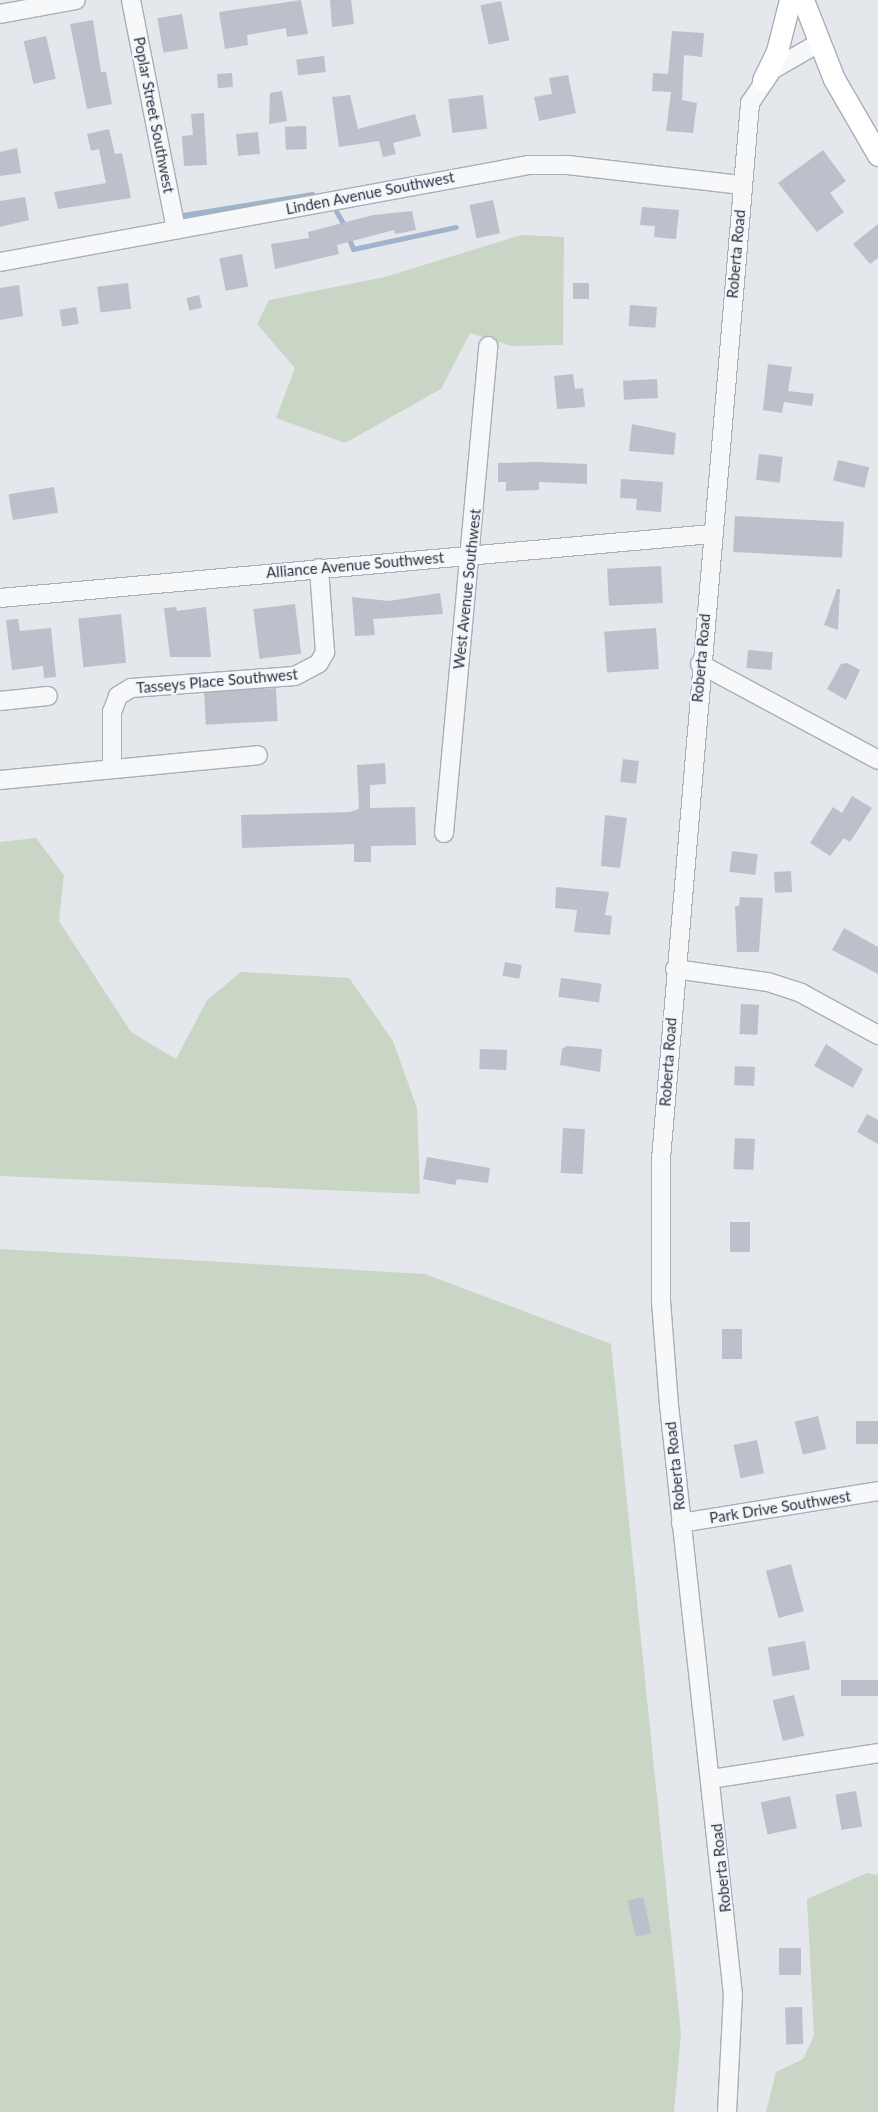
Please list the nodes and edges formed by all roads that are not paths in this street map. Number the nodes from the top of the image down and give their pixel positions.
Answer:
1 (76, 0) edge
2 (131, 0) edge
3 (790, 0) edge
4 (803, 0) edge
5 (0, 14) edge
6 (817, 44) junction
7 (763, 80) junction
8 (878, 155) edge
9 (742, 185) junction
10 (176, 230) junction
11 (0, 262) edge
12 (488, 346) dead end
13 (711, 534) junction
14 (470, 555) junction
15 (318, 568) junction
16 (0, 598) edge
17 (700, 664) junction
18 (48, 696) dead end
19 (0, 701) edge
20 (258, 754) dead end
21 (878, 760) edge
22 (112, 767) junction
23 (0, 780) edge
24 (444, 833) dead end
25 (676, 968) junction
26 (878, 1035) edge
27 (878, 1491) edge
28 (681, 1522) junction
29 (878, 1753) edge
30 (711, 1779) junction
31 (726, 2112) edge

1 - 5 street
2 - 10 street, Poplar Street Southwest
3 - 7 main road
4 - 6 main road
6 - 7 street, Roberta Road
6 - 8 main road
7 - 9 street, Roberta Road
9 - 10 street, Linden Avenue Southwest
9 - 13 street, Roberta Road
10 - 11 street, Linden Avenue Southwest
12 - 14 street, West Avenue Southwest
13 - 14 street, Alliance Avenue Southwest
13 - 17 street, Roberta Road
14 - 15 street, Alliance Avenue Southwest
14 - 24 street, West Avenue Southwest
15 - 16 street, Alliance Avenue Southwest
15 - 22 street, Tasseys Place Southwest
17 - 21 street
17 - 25 street, Roberta Road
18 - 19 street
20 - 22 street
22 - 23 street
25 - 26 street
25 - 28 street, Roberta Road
27 - 28 street, Park Drive Southwest
28 - 30 street, Roberta Road
29 - 30 street
30 - 31 street, Roberta Road

